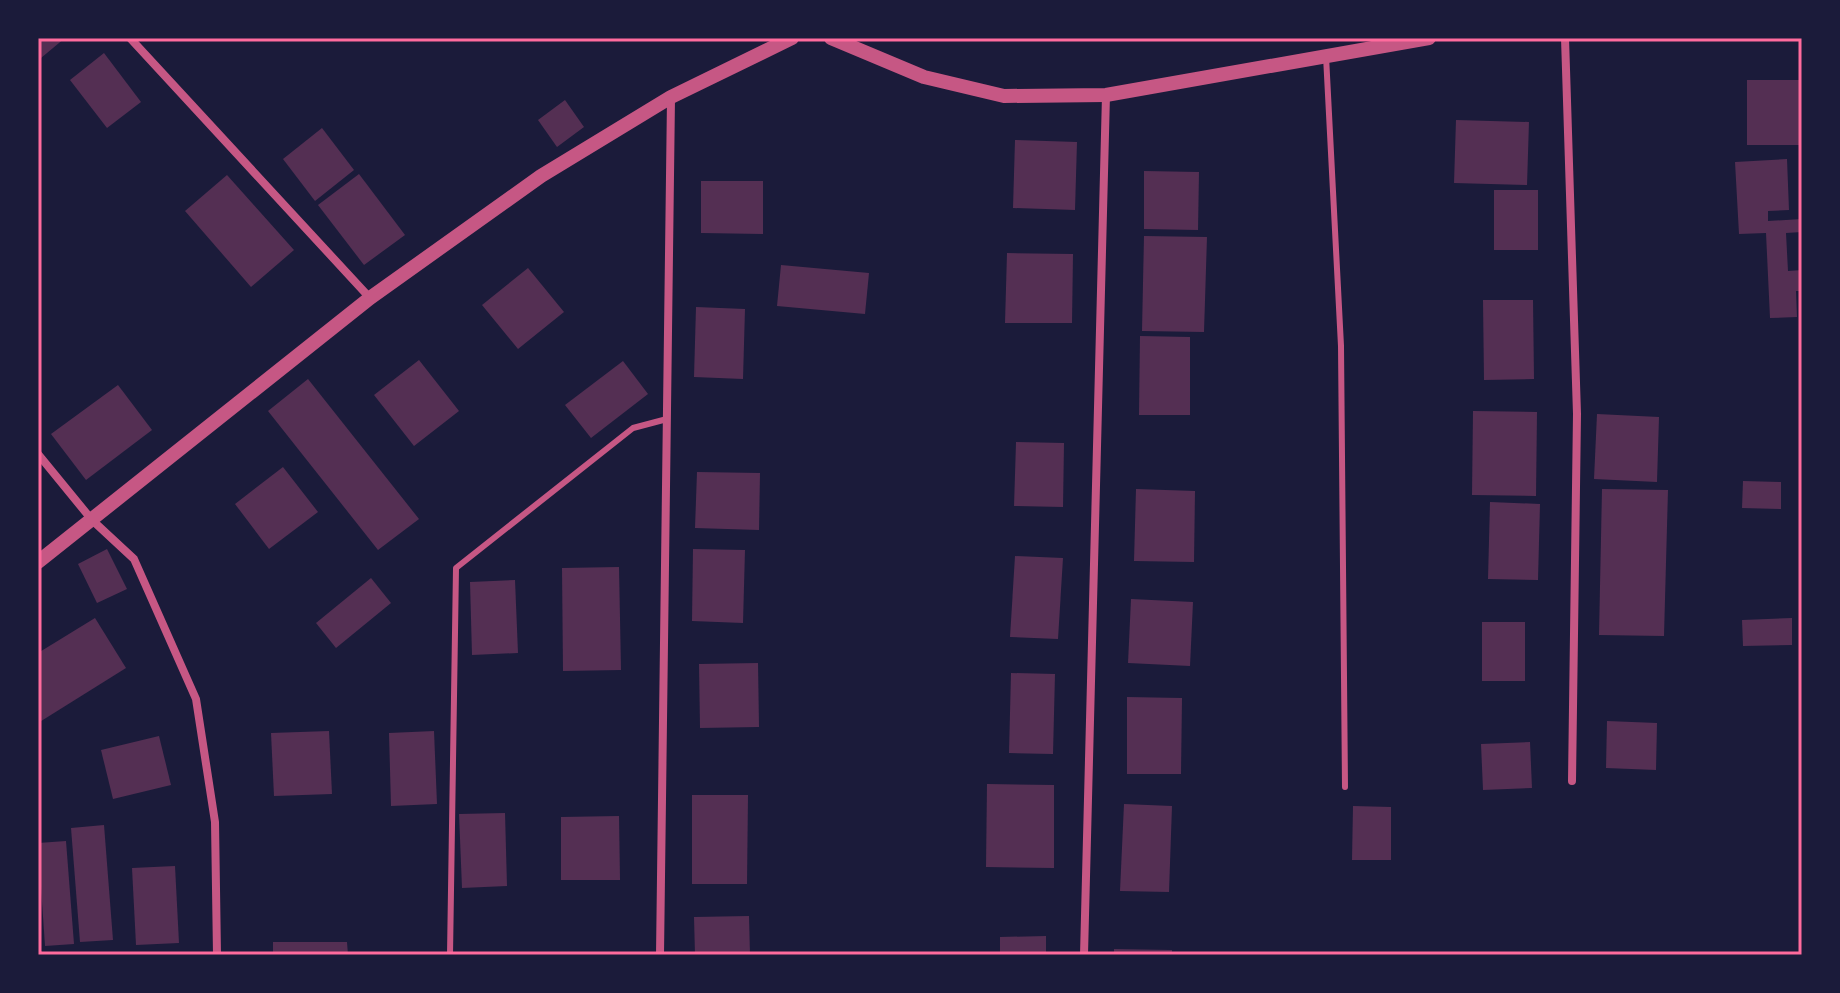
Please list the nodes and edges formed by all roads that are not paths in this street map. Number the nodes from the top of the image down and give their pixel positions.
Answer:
1 (130, 38) edge
2 (792, 38) edge
3 (831, 38) edge
4 (1429, 38) edge
5 (1565, 38) edge
6 (1326, 56) junction
7 (1106, 95) junction
8 (671, 97) junction
9 (370, 298) junction
10 (667, 419) junction
11 (38, 454) edge
12 (92, 520) junction
13 (38, 562) edge
14 (1572, 781) dead end
15 (1345, 787) dead end
16 (217, 955) edge
17 (450, 955) edge
18 (660, 955) edge
19 (1084, 955) edge

1 - 9 street
2 - 8 street
3 - 7 street
4 - 6 street
5 - 14 street
6 - 7 street
6 - 15 lane
7 - 19 street
8 - 9 street
8 - 10 street
9 - 12 street
10 - 17 lane
10 - 18 street
11 - 12 street
12 - 13 street
12 - 16 street

